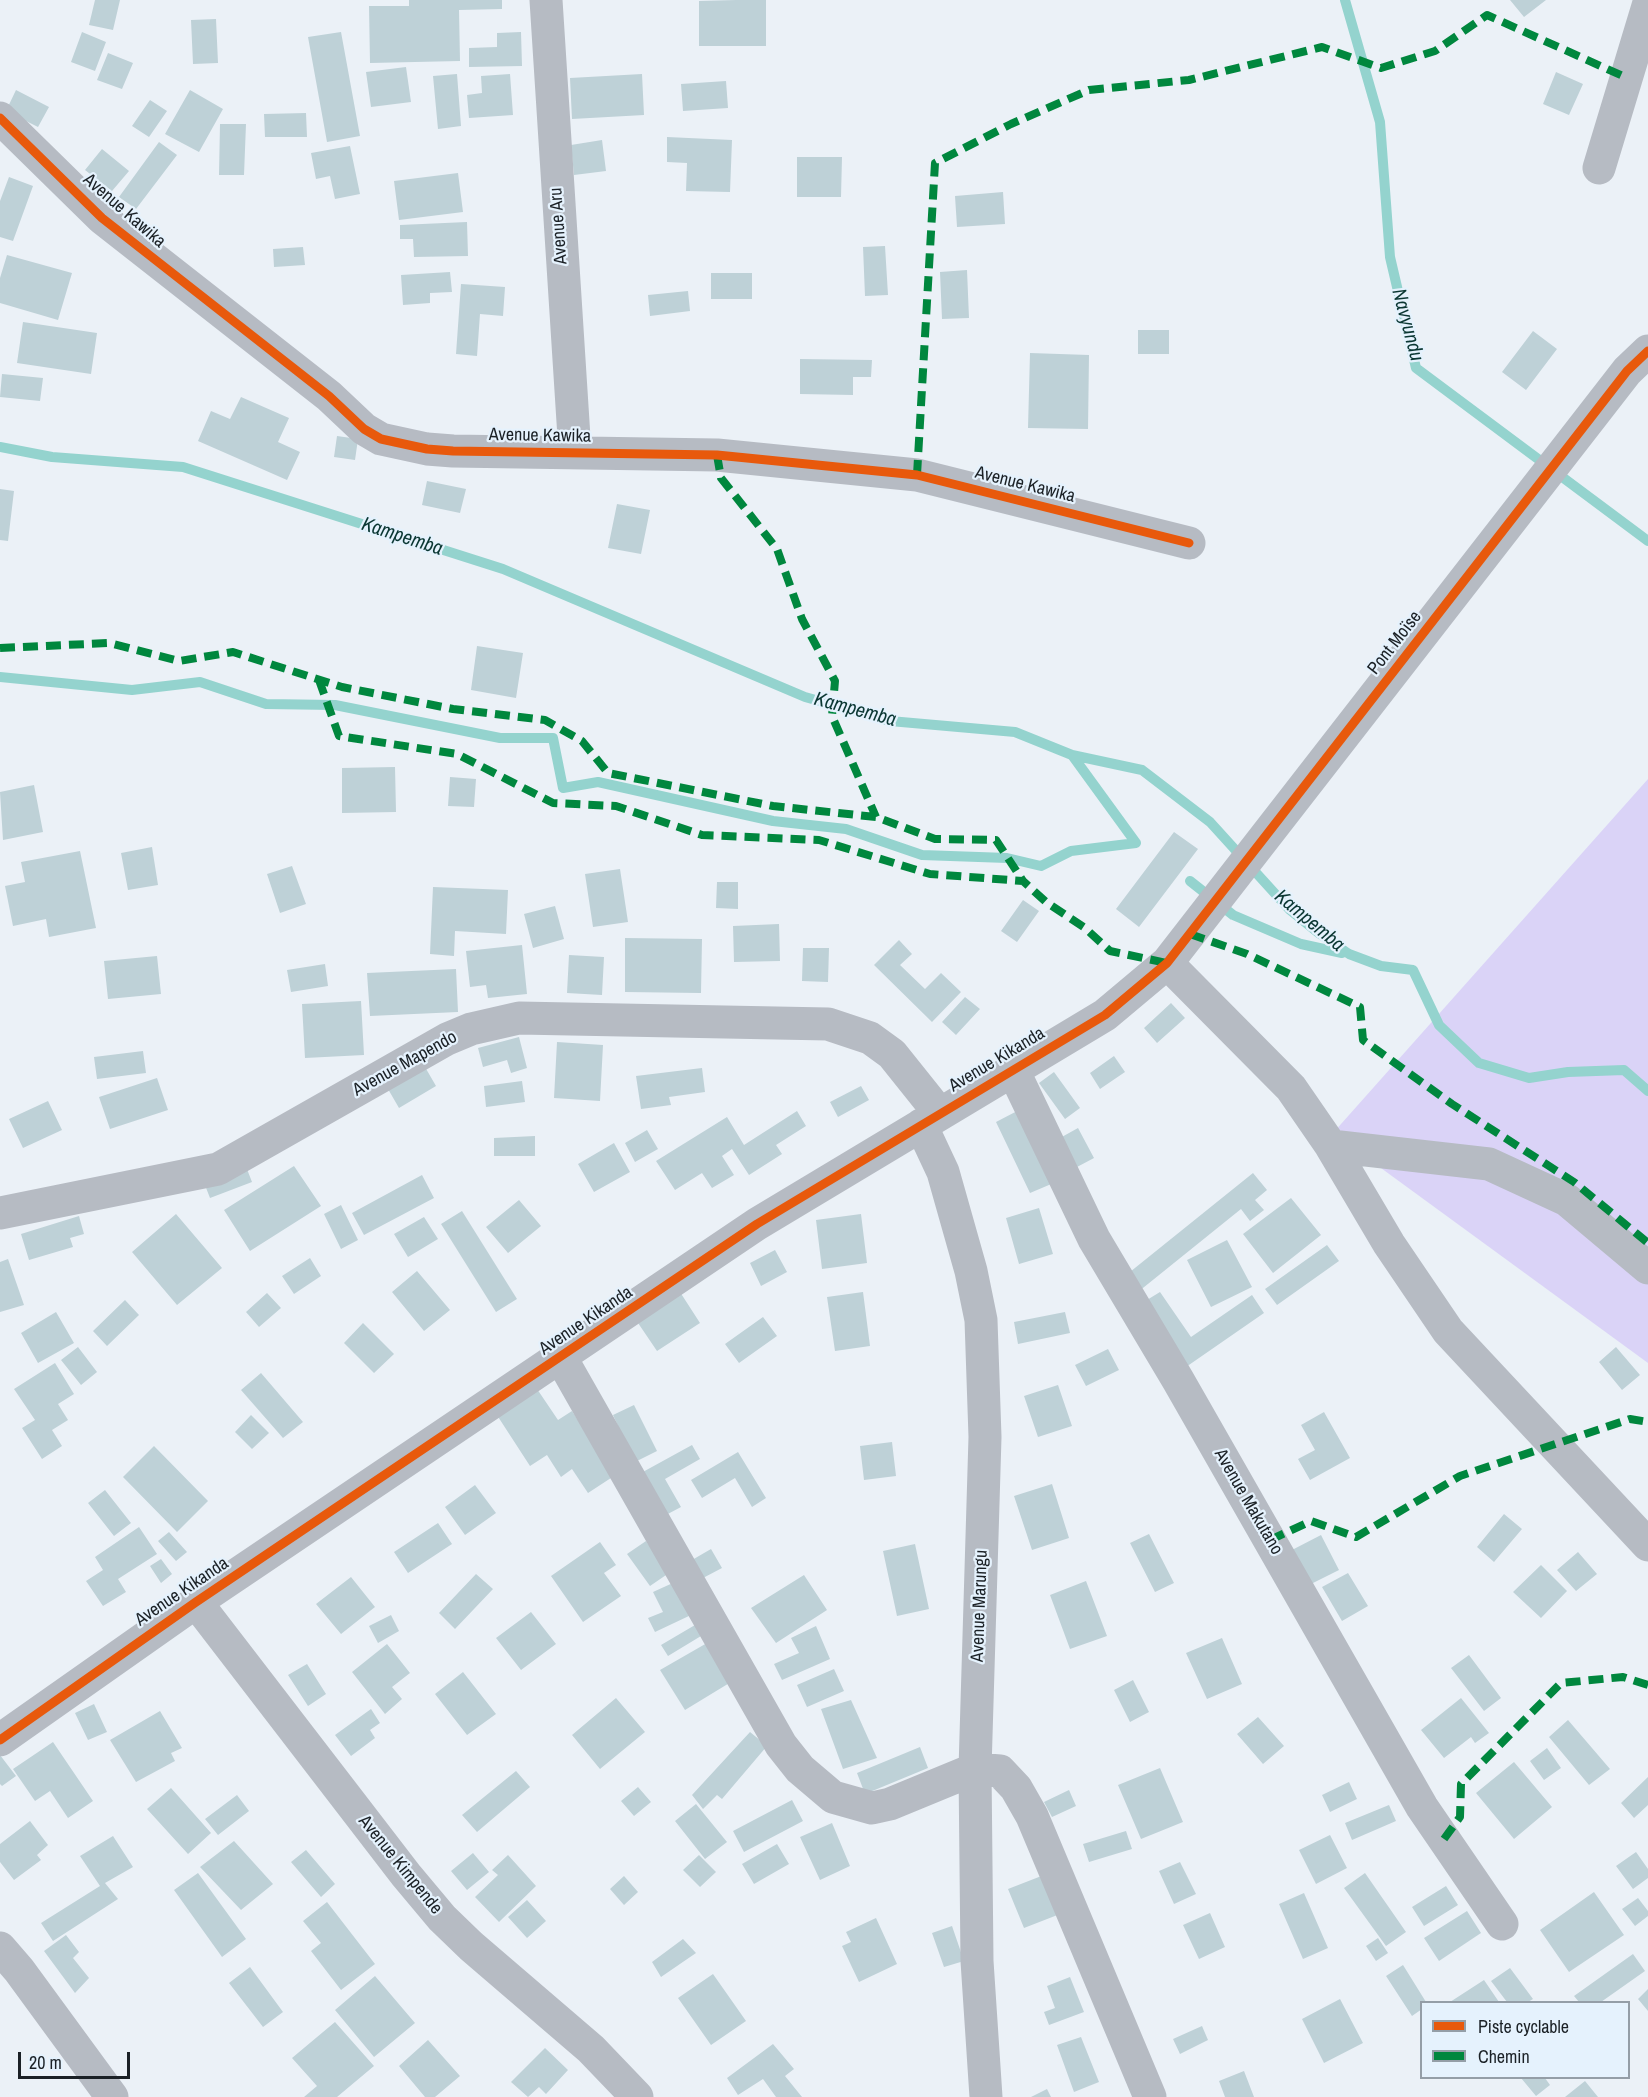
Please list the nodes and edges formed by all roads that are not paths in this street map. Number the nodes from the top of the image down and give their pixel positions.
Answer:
1 (546, 0) edge
2 (1648, 6) edge
3 (0, 118) edge
4 (1599, 168) dead end
5 (1637, 361) edge
6 (575, 453) junction
7 (1189, 543) dead end
8 (1190, 934) joint
9 (1167, 963) junction
10 (1013, 1070) junction
11 (930, 1119) junction
12 (1332, 1146) junction
13 (0, 1213) edge
14 (1648, 1268) edge
15 (561, 1358) junction
16 (1648, 1545) edge
17 (196, 1602) junction
18 (0, 1740) edge
19 (975, 1769) junction
20 (1502, 1924) dead end
21 (0, 1948) edge
22 (112, 2097) edge
23 (637, 2097) edge
24 (986, 2097) edge
25 (1150, 2097) edge

1 - 6 street, Avenue Aru
2 - 4 street
3 - 6 street, Avenue Kawika
5 - 8 street, Pont Moïse
6 - 7 street, Avenue Kawika
8 - 9 street, Avenue Kikanda
9 - 10 street, Avenue Kikanda
9 - 12 street
10 - 11 street, Avenue Kikanda
10 - 20 street, Avenue Makutano
11 - 13 street, Avenue Mapendo
11 - 15 street, Avenue Kikanda
11 - 19 street, Avenue Marungu
12 - 14 street
12 - 16 street
15 - 17 street, Avenue Kikanda
15 - 19 street
17 - 18 street, Avenue Kikanda
17 - 23 street, Avenue Kimpende
19 - 24 street, Avenue Marungu
19 - 25 street
21 - 22 street

